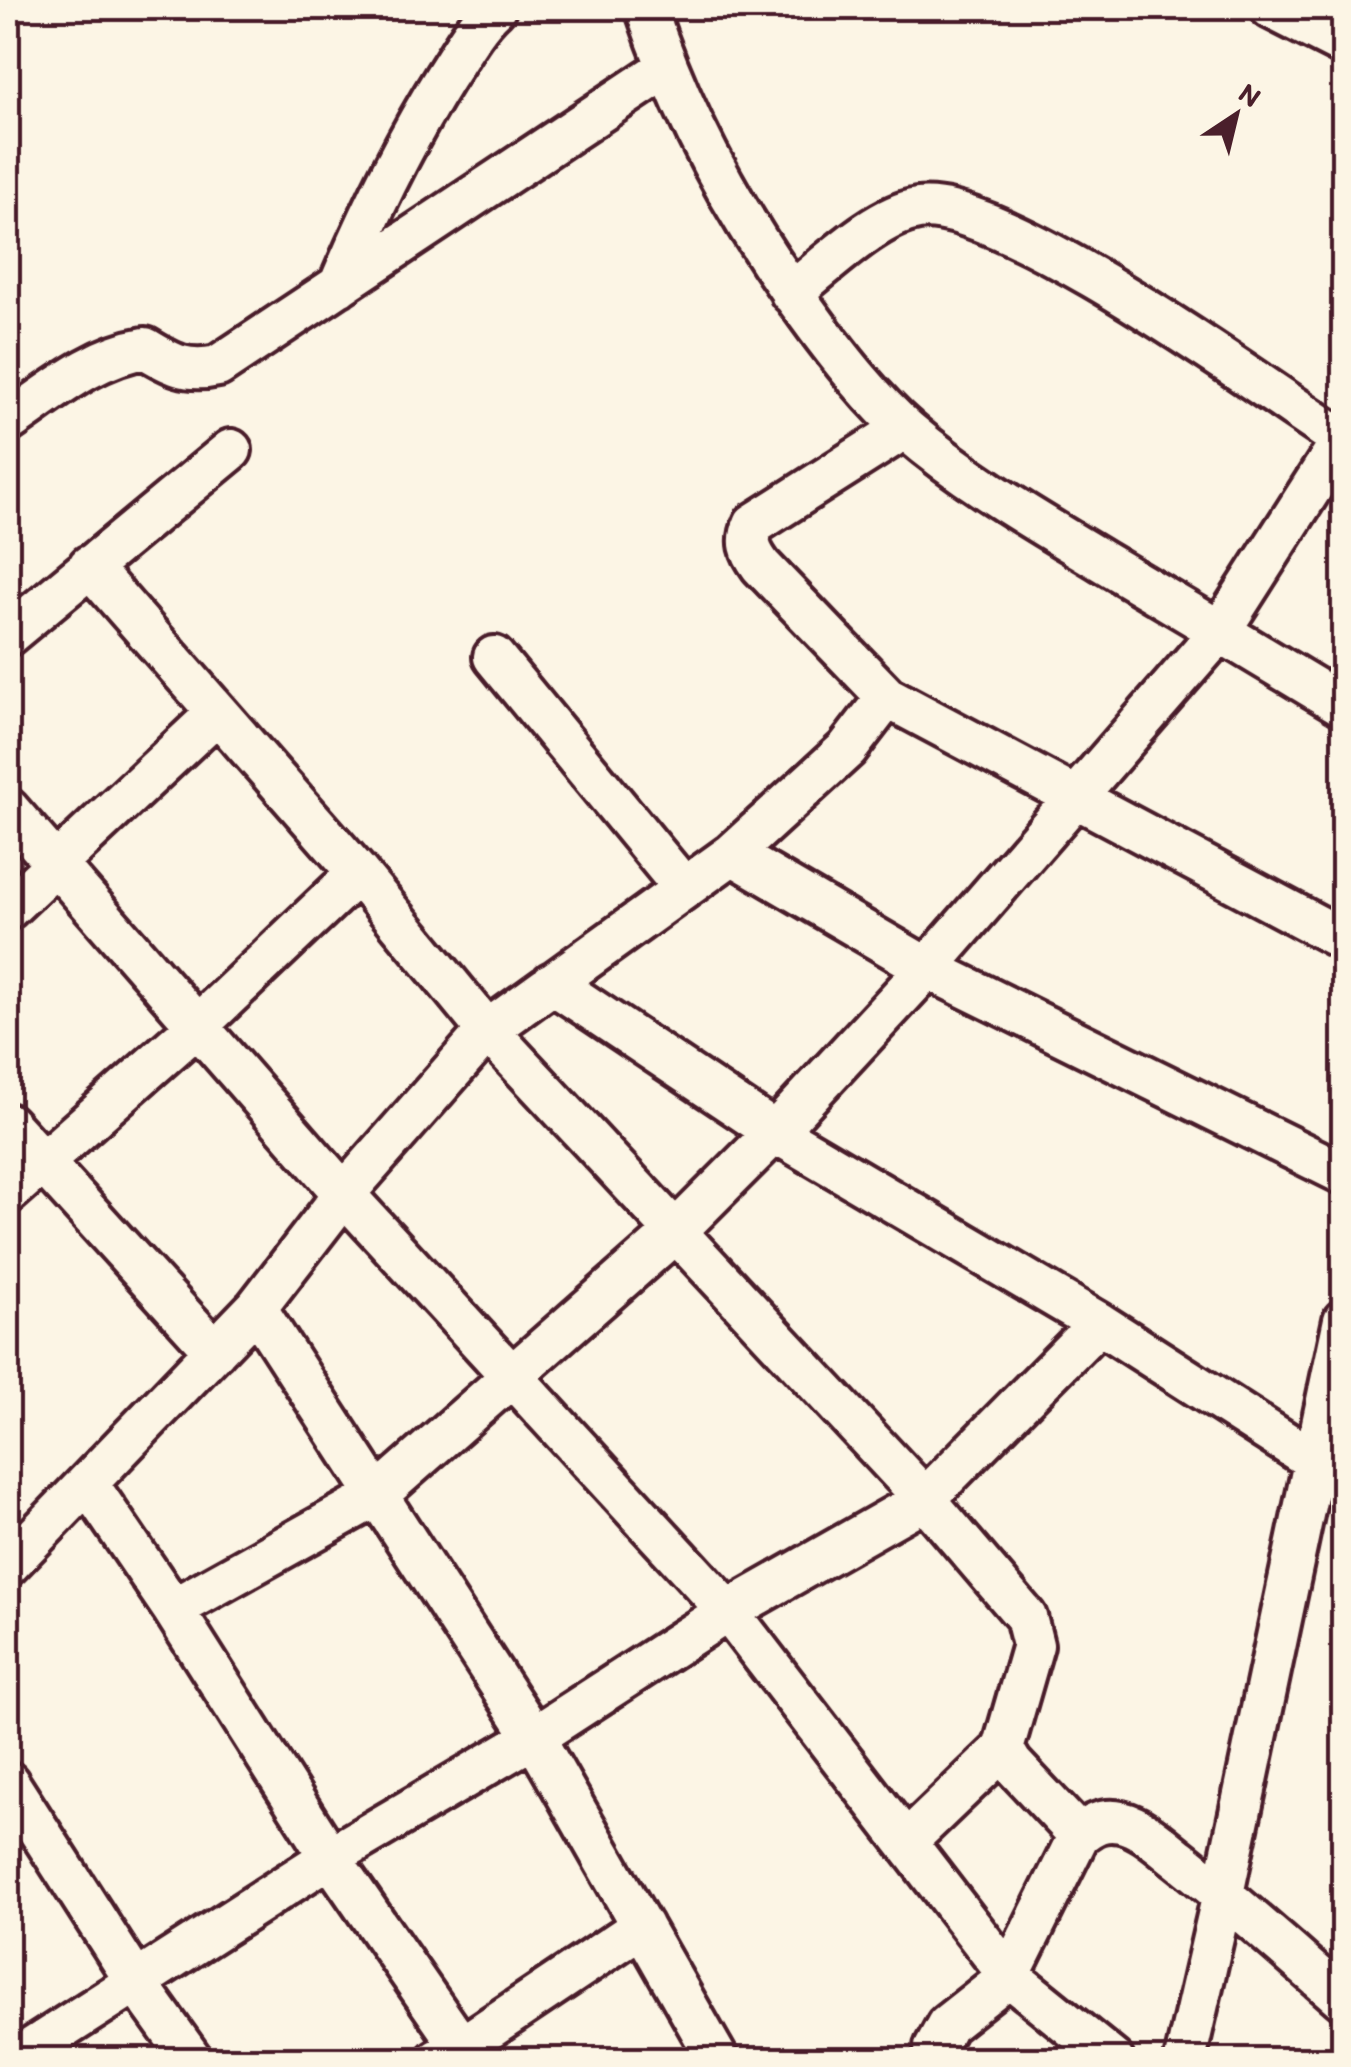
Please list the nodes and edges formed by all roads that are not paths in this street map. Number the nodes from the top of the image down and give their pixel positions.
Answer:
1 (496, 8) edge
2 (646, 8) edge
3 (1271, 8) edge
4 (1344, 45) edge
5 (666, 68) junction
6 (339, 286) junction
7 (791, 292) junction
8 (8, 422) edge
9 (905, 428) junction
10 (1343, 440) edge
11 (232, 450) dead end
12 (90, 566) junction
13 (1220, 631) junction
14 (8, 635) edge
15 (494, 657) dead end
16 (888, 697) junction
17 (1344, 706) edge
18 (218, 713) junction
19 (1074, 799) junction
20 (8, 809) edge
21 (732, 854) junction
22 (54, 866) junction
23 (358, 873) junction
24 (682, 887) junction
25 (8, 908) edge
26 (1344, 940) edge
27 (927, 968) junction
28 (552, 982) junction
29 (196, 1027) junction
30 (488, 1030) junction
31 (8, 1124) edge
32 (775, 1132) junction
33 (41, 1162) junction
34 (1344, 1174) edge
35 (8, 1193) edge
36 (344, 1194) junction
37 (674, 1233) junction
38 (256, 1308) junction
39 (1344, 1320) edge
40 (1100, 1323) junction
41 (215, 1351) junction
42 (508, 1376) junction
43 (1329, 1469) edge
44 (88, 1484) junction
45 (376, 1496) junction
46 (925, 1499) junction
47 (8, 1565) edge
48 (173, 1609) junction
49 (728, 1612) junction
50 (534, 1737) junction
51 (1003, 1749) junction
52 (8, 1782) edge
53 (1079, 1835) junction
54 (907, 1840) junction
55 (330, 1857) junction
56 (1223, 1894) junction
57 (642, 1926) junction
58 (1009, 1976) junction
59 (136, 1982) junction
60 (1344, 2000) edge
61 (457, 2055) edge
62 (14, 2060) edge
63 (192, 2060) edge
64 (718, 2060) edge
65 (938, 2060) edge
66 (1113, 2060) edge
67 (1184, 2060) edge

1 - 6 street
2 - 5 street
3 - 4 street
5 - 6 street
5 - 7 street
6 - 8 street
7 - 9 street
7 - 10 street
9 - 13 street
9 - 16 street
10 - 13 street
11 - 12 street
12 - 14 street
12 - 18 street
13 - 17 street
13 - 19 street
15 - 24 street
16 - 19 street
16 - 21 street
18 - 22 street
18 - 23 street
19 - 26 street
19 - 27 street
20 - 22 street
21 - 24 street
21 - 27 street
22 - 25 street
22 - 29 street
23 - 29 street
23 - 30 street
24 - 28 street
27 - 32 street
27 - 34 street
28 - 30 street
28 - 32 street
29 - 33 street
29 - 36 street
30 - 36 street
30 - 37 street
31 - 33 street
32 - 37 street
32 - 40 street
33 - 35 street
33 - 41 street
36 - 38 street
36 - 42 street
37 - 42 street
37 - 46 street
38 - 41 street
38 - 45 street
39 - 43 street
40 - 43 street
40 - 46 street
41 - 44 street
42 - 45 street
42 - 49 street
43 - 56 street
44 - 47 street
44 - 48 street
45 - 48 street
45 - 50 street
46 - 49 street
46 - 51 street
48 - 55 street
49 - 50 street
49 - 54 street
50 - 55 street
50 - 57 street
51 - 53 street
51 - 54 street
52 - 59 street
53 - 56 street
53 - 58 street
54 - 58 street
55 - 59 street
55 - 61 street
56 - 60 street
56 - 67 street
57 - 61 street
57 - 64 street
58 - 65 street
58 - 66 street
59 - 62 street
59 - 63 street

